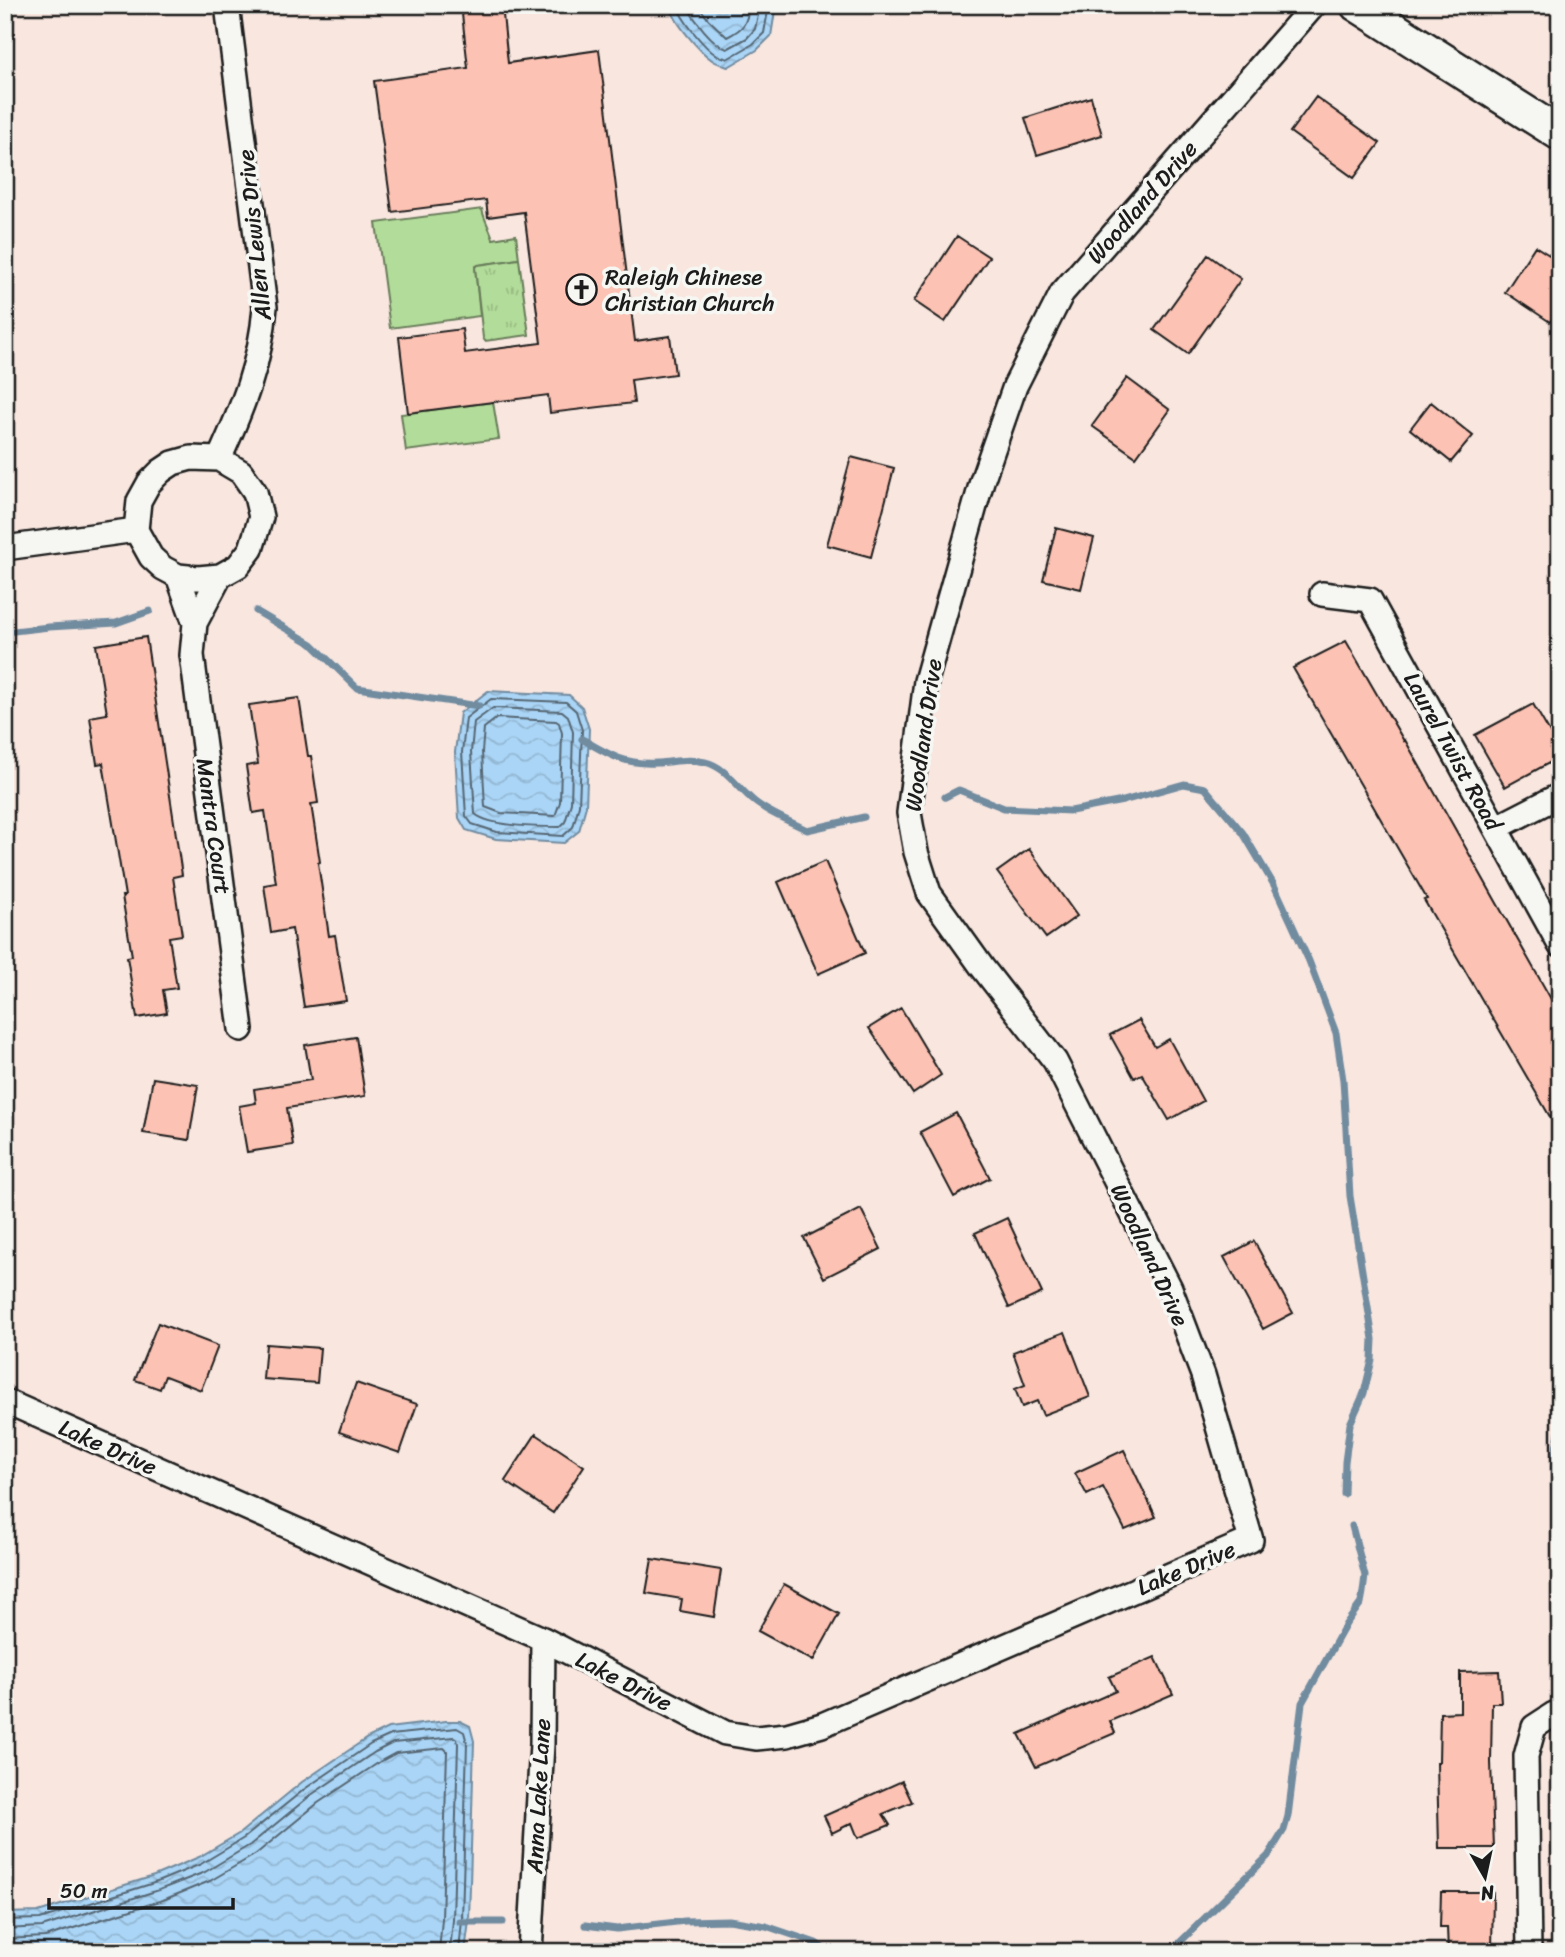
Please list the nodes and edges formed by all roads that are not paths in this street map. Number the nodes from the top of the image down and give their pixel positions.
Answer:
1 (227, 5) edge
2 (1314, 5) edge
3 (1357, 5) edge
4 (1560, 134) edge
5 (219, 459) junction
6 (136, 530) junction
7 (5, 548) edge
8 (178, 576) junction
9 (220, 576) junction
10 (1322, 594) dead end
11 (195, 623) junction
12 (1560, 795) edge
13 (1496, 828) junction
14 (1560, 944) edge
15 (241, 1029) dead end
16 (5, 1401) edge
17 (1251, 1540) joint
18 (543, 1639) junction
19 (1560, 1714) edge
20 (1533, 1950) edge
21 (530, 1952) edge

1 - 5 street, Allen Lewis Drive
2 - 17 street, Woodland Drive
3 - 4 main road
5 - 6 street
5 - 9 street
6 - 7 street
6 - 8 street
8 - 9 street
8 - 11 street, Mantra Court
9 - 11 street, Mantra Court
10 - 13 street, Laurel Twist Road
11 - 15 street, Mantra Court
12 - 13 street
13 - 14 street, Laurel Twist Road
16 - 18 street, Lake Drive
17 - 18 street, Lake Drive
18 - 21 street, Anna Lake Lane
19 - 20 street

